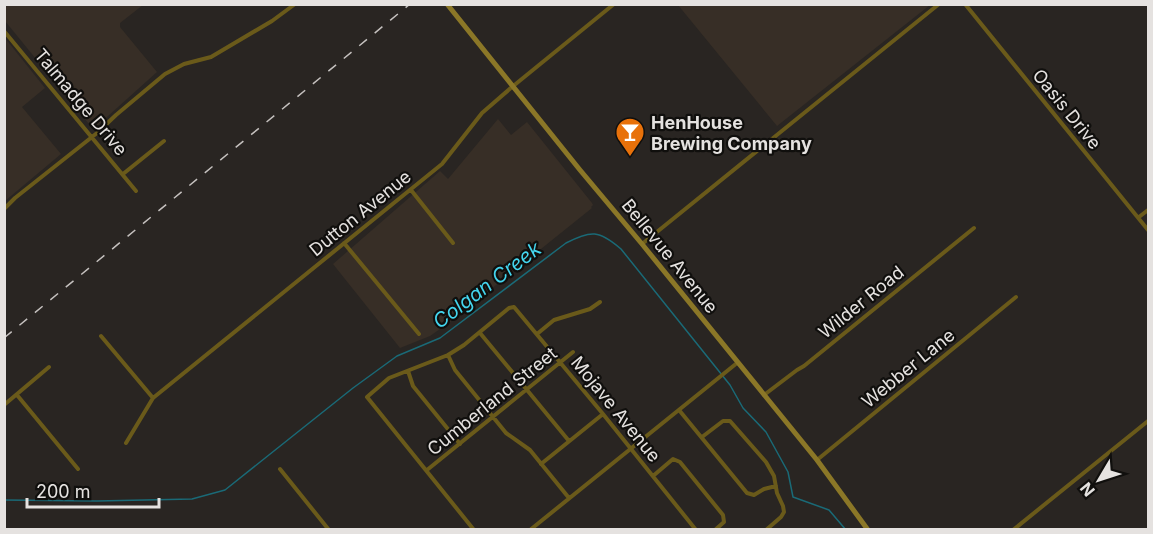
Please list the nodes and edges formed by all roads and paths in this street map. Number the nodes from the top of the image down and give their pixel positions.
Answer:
1 (295, 4) edge
2 (447, 4) edge
3 (614, 4) edge
4 (939, 4) edge
5 (965, 4) edge
6 (4, 31) edge
7 (512, 87) junction
8 (92, 137) junction
9 (164, 141) dead end
10 (123, 174) junction
11 (411, 190) junction
12 (136, 191) dead end
13 (4, 209) edge
14 (1149, 210) edge
15 (1138, 217) junction
16 (974, 228) dead end
17 (1149, 230) edge
18 (344, 243) junction
19 (453, 243) dead end
20 (642, 244) junction
21 (1016, 297) dead end
22 (600, 302) dead end
23 (480, 333) junction
24 (419, 334) dead end
25 (537, 334) junction
26 (101, 336) dead end
27 (573, 352) dead end
28 (448, 355) junction
29 (560, 362) junction
30 (737, 363) junction
31 (49, 367) dead end
32 (408, 370) junction
33 (526, 389) junction
34 (17, 395) junction
35 (764, 395) junction
36 (153, 398) junction
37 (4, 405) edge
38 (680, 410) junction
39 (603, 414) junction
40 (493, 417) junction
41 (1149, 421) edge
42 (702, 437) junction
43 (569, 441) junction
44 (126, 443) dead end
45 (460, 444) junction
46 (630, 448) junction
47 (817, 460) junction
48 (541, 464) junction
49 (78, 469) dead end
50 (280, 469) dead end
51 (428, 470) junction
52 (653, 476) junction
53 (776, 486) junction
54 (569, 498) junction
55 (329, 530) edge
56 (474, 530) edge
57 (530, 530) edge
58 (696, 530) edge
59 (715, 530) edge
60 (766, 530) edge
61 (868, 530) edge
62 (1013, 530) edge

1 - 8 street
2 - 7 street, Bellevue Avenue
3 - 7 street, Dutton Avenue
4 - 20 street
5 - 15 street, Oasis Drive
6 - 8 street, Talmadge Drive
7 - 11 street, Dutton Avenue
7 - 20 street, Bellevue Avenue
8 - 10 street, Talmadge Drive
8 - 13 street
9 - 10 street
10 - 12 street, Talmadge Drive
11 - 18 street, Dutton Avenue
11 - 19 street
14 - 15 street
15 - 17 street, Oasis Drive
16 - 35 street, Wilder Road
18 - 24 street
18 - 36 street, Dutton Avenue
20 - 30 street, Bellevue Avenue
21 - 47 street, Webber Lane
22 - 25 street
23 - 25 street, Mojave Avenue
23 - 28 street
23 - 33 street
25 - 29 street, Mojave Avenue
26 - 36 street
27 - 29 street, Cumberland Street
28 - 32 street
28 - 40 street
29 - 33 street, Cumberland Street
29 - 39 street, Mojave Avenue
30 - 35 street, Bellevue Avenue
30 - 38 street
31 - 34 street
32 - 45 street
32 - 51 street
33 - 40 street, Cumberland Street
33 - 43 street
34 - 37 street
34 - 49 street
35 - 47 street, Bellevue Avenue
36 - 44 street, Dutton Avenue
38 - 42 street
38 - 46 street
39 - 43 street
39 - 46 street, Mojave Avenue
40 - 45 street, Cumberland Street
40 - 48 street
41 - 62 street
42 - 53 street
42 - 53 street
43 - 48 street
45 - 51 street, Cumberland Street
46 - 52 street, Mojave Avenue
46 - 54 street
47 - 61 street, Bellevue Avenue
48 - 54 street
50 - 55 street
51 - 56 street
52 - 58 street, Mojave Avenue
52 - 59 street
53 - 60 street
54 - 57 street

